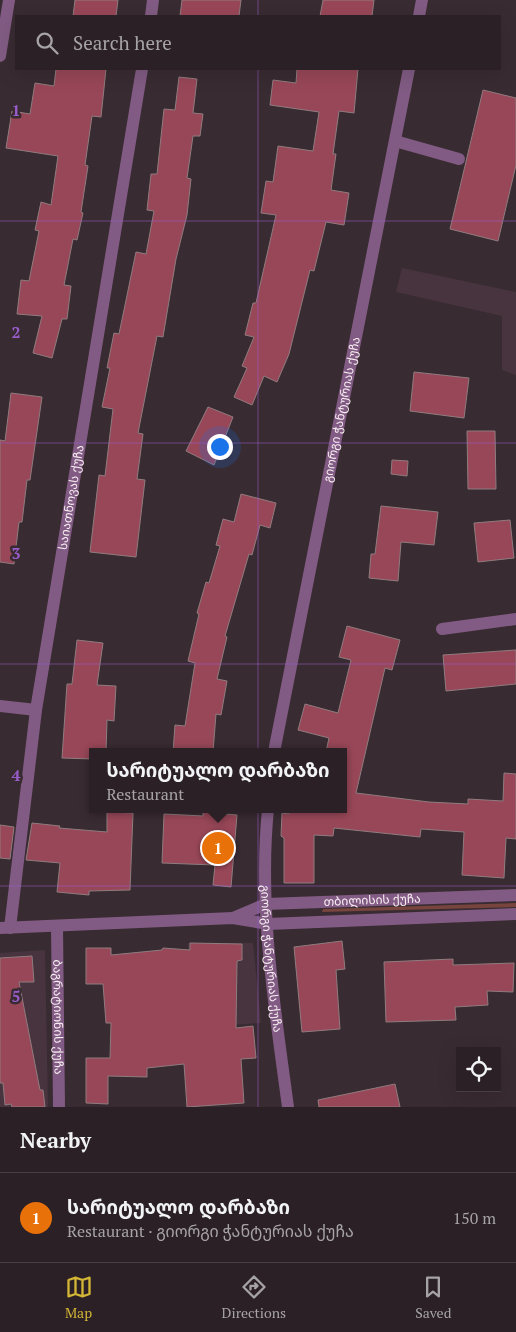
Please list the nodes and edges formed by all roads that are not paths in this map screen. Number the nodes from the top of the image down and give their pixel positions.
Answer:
1 (10, 0) edge
2 (153, 0) edge
3 (422, 0) edge
4 (151, 15) edge
5 (419, 15) edge
6 (0, 56) edge
7 (142, 70) edge
8 (409, 70) edge
9 (395, 141) junction
10 (459, 159) dead end
11 (516, 619) edge
12 (442, 629) dead end
13 (0, 706) edge
14 (36, 710) junction
15 (275, 748) edge
16 (268, 813) edge
17 (516, 895) edge
18 (266, 904) junction
19 (516, 914) edge
20 (233, 918) junction
21 (268, 924) junction
22 (57, 927) junction
23 (5, 928) edge
24 (59, 1107) edge
25 (288, 1107) edge

1 - 6 street
2 - 4 street
3 - 5 street
7 - 14 street, საიათნოვას ქუჩა
8 - 9 street, გიორგი ჭანტურიას ქუჩა
9 - 10 street
9 - 15 street, გიორგი ჭანტურიას ქუჩა
11 - 12 street
13 - 14 street
14 - 23 street, საიათნოვას ქუჩა
16 - 18 street, გიორგი ჭანტურიას ქუჩა
17 - 18 street, თბილისის ქუჩა
18 - 20 street, თბილისის ქუჩა
18 - 21 street, გიორგი ჭანტურიას ქუჩა
19 - 21 street, თბილისის ქუჩა
20 - 21 street, თბილისის ქუჩა
20 - 22 street, თბილისის ქუჩა
21 - 25 street, გიორგი ჭანტურიას ქუჩა
22 - 23 street, თბილისის ქუჩა
22 - 24 street, ბაგრატიონის ქუჩა

